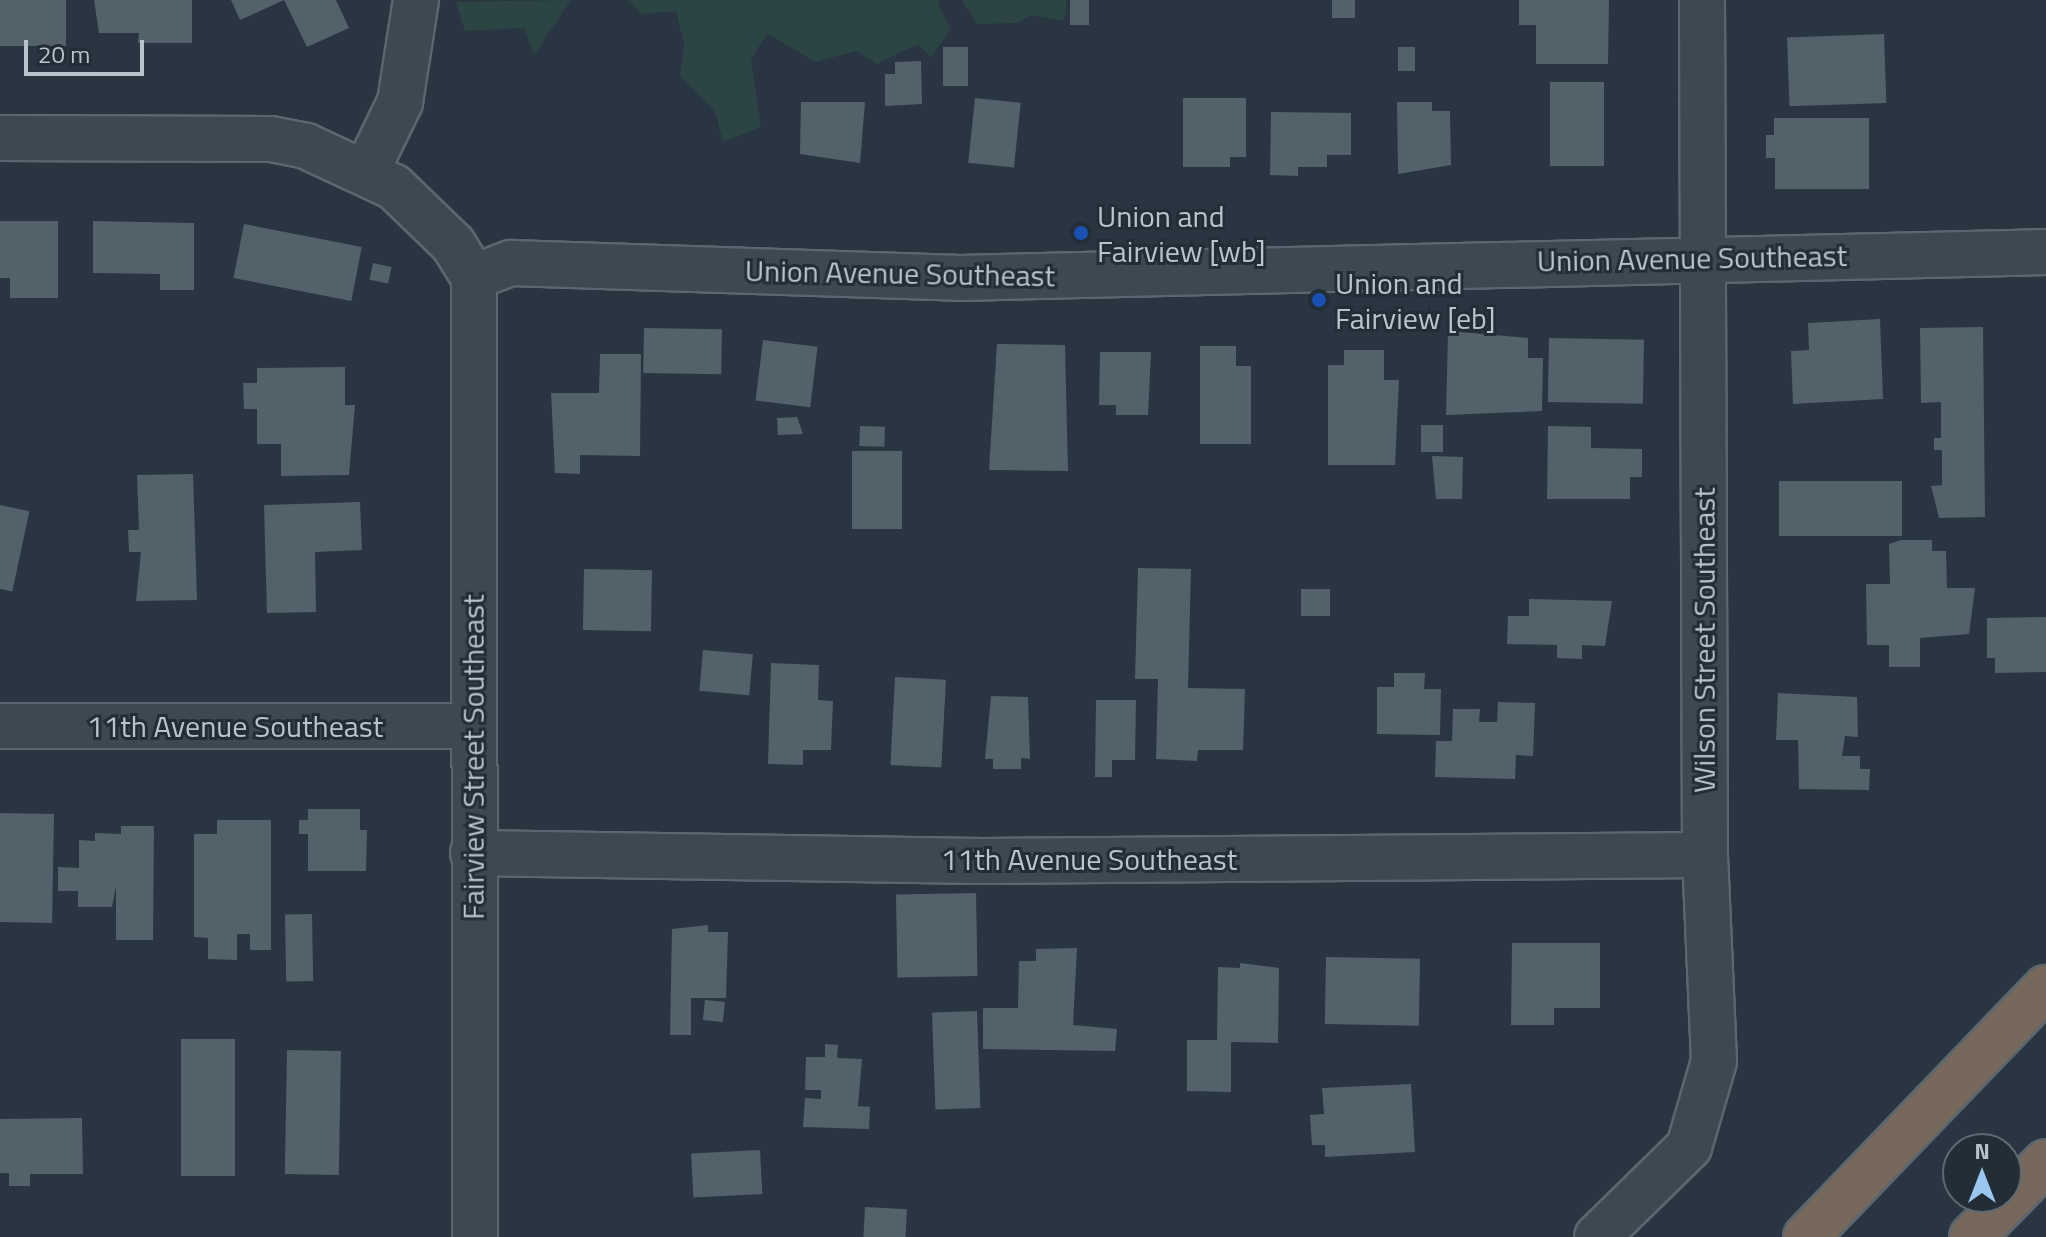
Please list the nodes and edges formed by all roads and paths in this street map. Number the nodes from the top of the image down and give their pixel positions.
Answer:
1 (416, 0) edge
2 (1702, 0) edge
3 (0, 138) edge
4 (367, 170) junction
5 (2046, 252) edge
6 (1701, 256) junction
7 (474, 277) junction
8 (0, 726) edge
9 (470, 726) junction
10 (473, 853) junction
11 (1705, 855) junction
12 (2046, 988) edge
13 (2046, 1162) edge
14 (475, 1237) edge
15 (1597, 1237) edge
16 (1806, 1237) edge
17 (1972, 1237) edge

1 - 4 street
2 - 6 street, Wilson Street Southeast
3 - 4 street
4 - 7 street
5 - 6 street, Union Avenue Southeast
6 - 7 street, Union Avenue Southeast
6 - 11 street, Wilson Street Southeast
7 - 9 street, Fairview Street Southeast
8 - 9 street, 11th Avenue Southeast
9 - 10 street, Fairview Street Southeast
10 - 11 street, 11th Avenue Southeast
10 - 14 street, Fairview Street Southeast
11 - 15 street, Wilson Street Southeast
12 - 16 highway
13 - 17 highway

